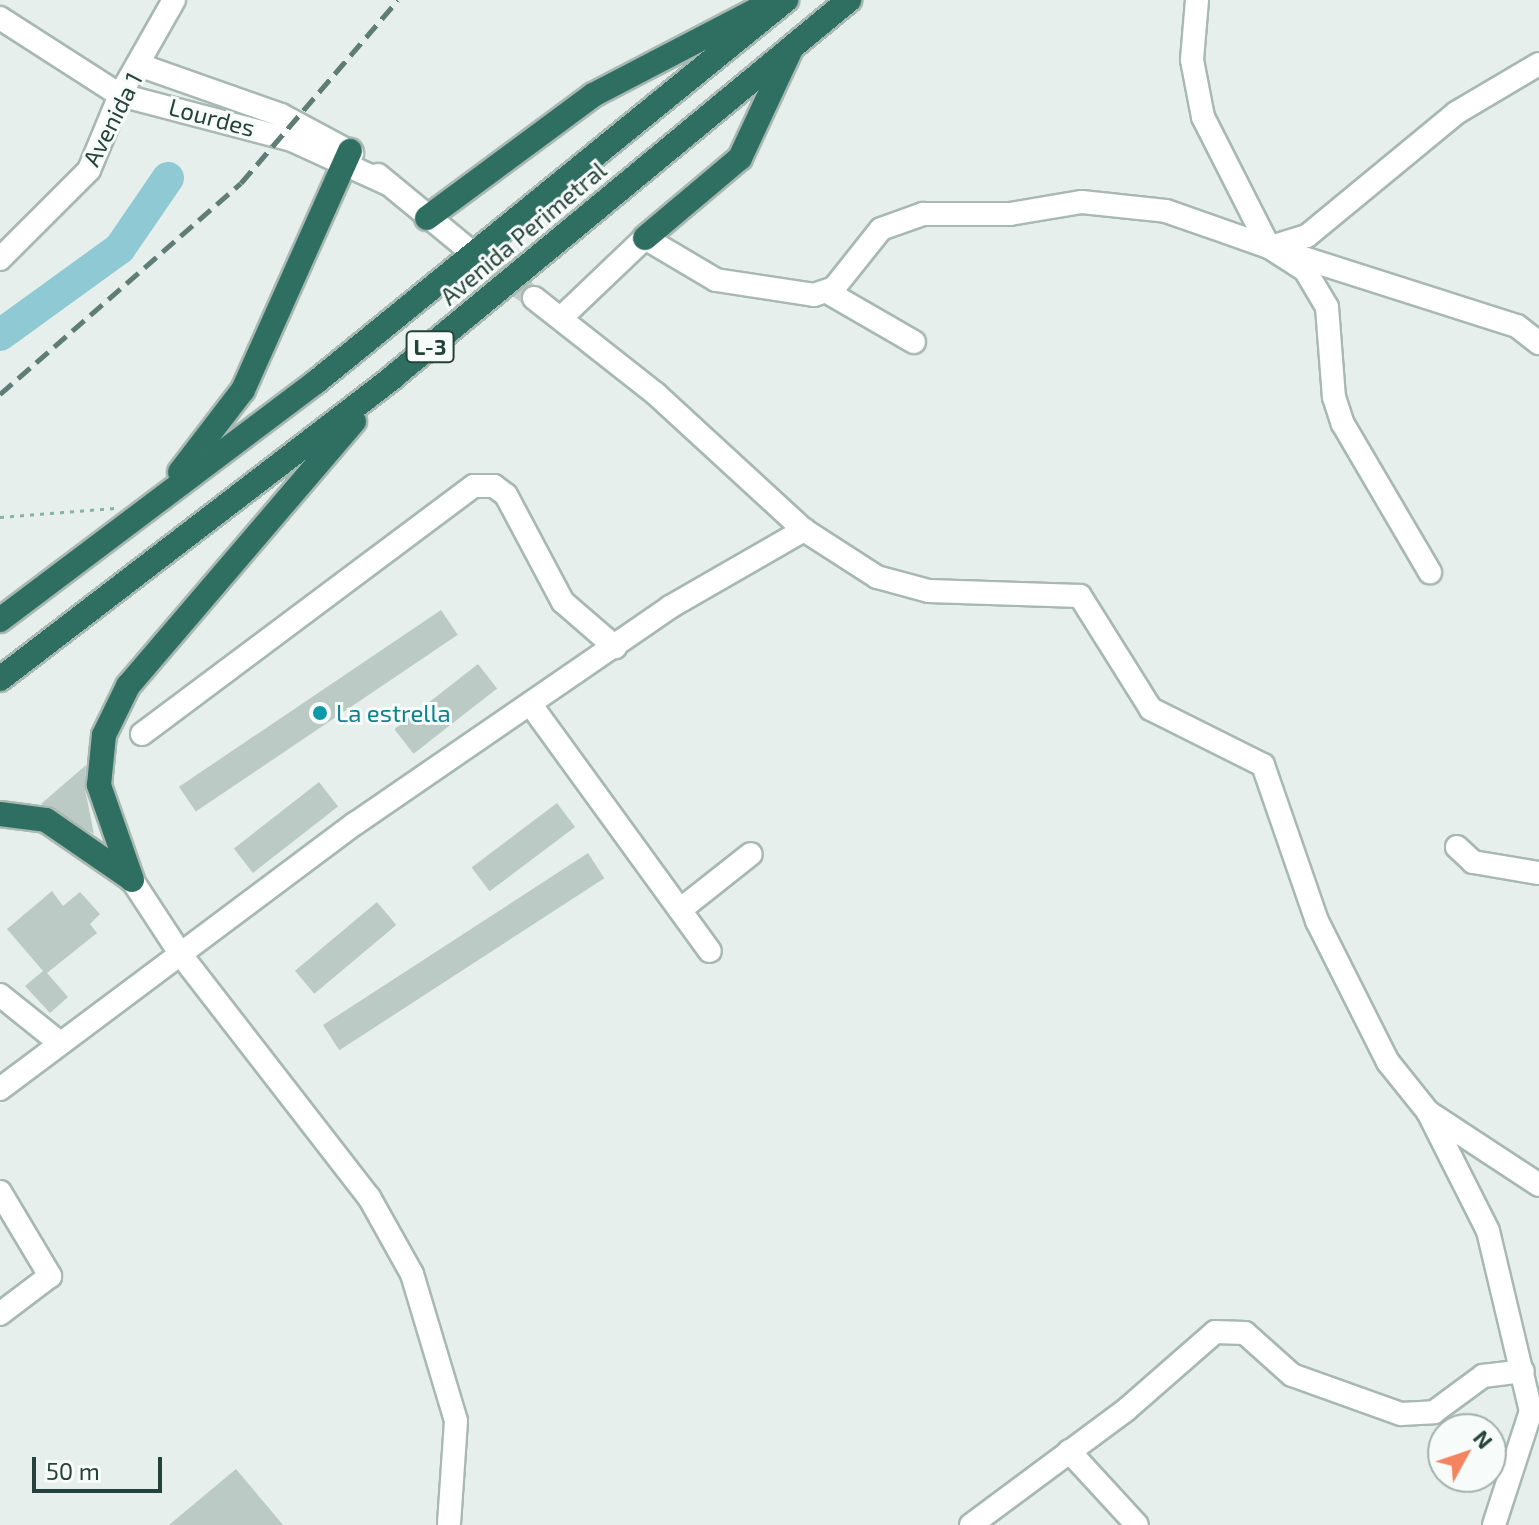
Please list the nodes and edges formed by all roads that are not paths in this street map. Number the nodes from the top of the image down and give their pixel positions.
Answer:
1 (174, 0) edge
2 (776, 0) edge
3 (786, 0) edge
4 (849, 0) edge
5 (1197, 0) edge
6 (0, 18) edge
7 (794, 43) junction
8 (1538, 60) edge
9 (139, 65) junction
10 (120, 95) junction
11 (726, 101) junction
12 (763, 121) junction
13 (347, 157) junction
14 (427, 218) junction
15 (645, 238) junction
16 (464, 246) tunnel mouth
17 (1269, 247) junction
18 (0, 259) edge
19 (829, 293) junction
20 (534, 298) tunnel mouth
21 (563, 316) junction
22 (914, 342) dead end
23 (1539, 343) edge
24 (393, 377) junction
25 (804, 530) junction
26 (113, 539) junction
27 (1430, 572) dead end
28 (0, 620) edge
29 (615, 647) junction
30 (0, 679) edge
31 (531, 705) junction
32 (142, 734) dead end
33 (0, 814) edge
34 (1457, 847) dead end
35 (751, 854) dead end
36 (1539, 873) edge
37 (132, 880) junction
38 (680, 910) junction
39 (710, 951) dead end
40 (181, 955) junction
41 (0, 995) edge
42 (60, 1043) junction
43 (0, 1089) edge
44 (1428, 1112) junction
45 (1539, 1185) edge
46 (0, 1192) edge
47 (0, 1314) edge
48 (1523, 1371) junction
49 (1069, 1451) junction
50 (449, 1525) edge
51 (971, 1525) edge
52 (1137, 1525) edge
53 (1494, 1525) edge

1 - 9 street, Avenida 1
2 - 14 highway
3 - 26 highway, Avenida Perimetral / L-3
4 - 7 highway, Avenida Perimetral / L-3
5 - 17 street
6 - 10 street, Lourdes
7 - 11 highway, Avenida Perimetral / L-3
7 - 12 highway
8 - 17 street
9 - 10 street, Avenida 1
9 - 13 street
10 - 13 street, Lourdes
10 - 18 street, Avenida 1
11 - 12 highway
11 - 24 highway, Avenida Perimetral / L-3
12 - 15 highway
13 - 14 street
13 - 26 highway
14 - 16 street
15 - 19 street
15 - 21 street
17 - 19 street
17 - 23 street
17 - 27 street
19 - 22 street
20 - 21 street
21 - 25 street
24 - 30 highway, Avenida Perimetral / L-3
24 - 37 highway
25 - 29 street
25 - 44 street
26 - 28 highway, Avenida Perimetral / L-3
29 - 31 street
29 - 32 street
31 - 38 street
31 - 40 street
33 - 37 highway
34 - 36 street
35 - 38 street
37 - 40 street
38 - 39 street
40 - 42 street
40 - 50 street
41 - 42 street
42 - 43 street
44 - 45 street
44 - 48 street
46 - 47 street
48 - 49 street
48 - 53 street
49 - 51 street
49 - 52 street

